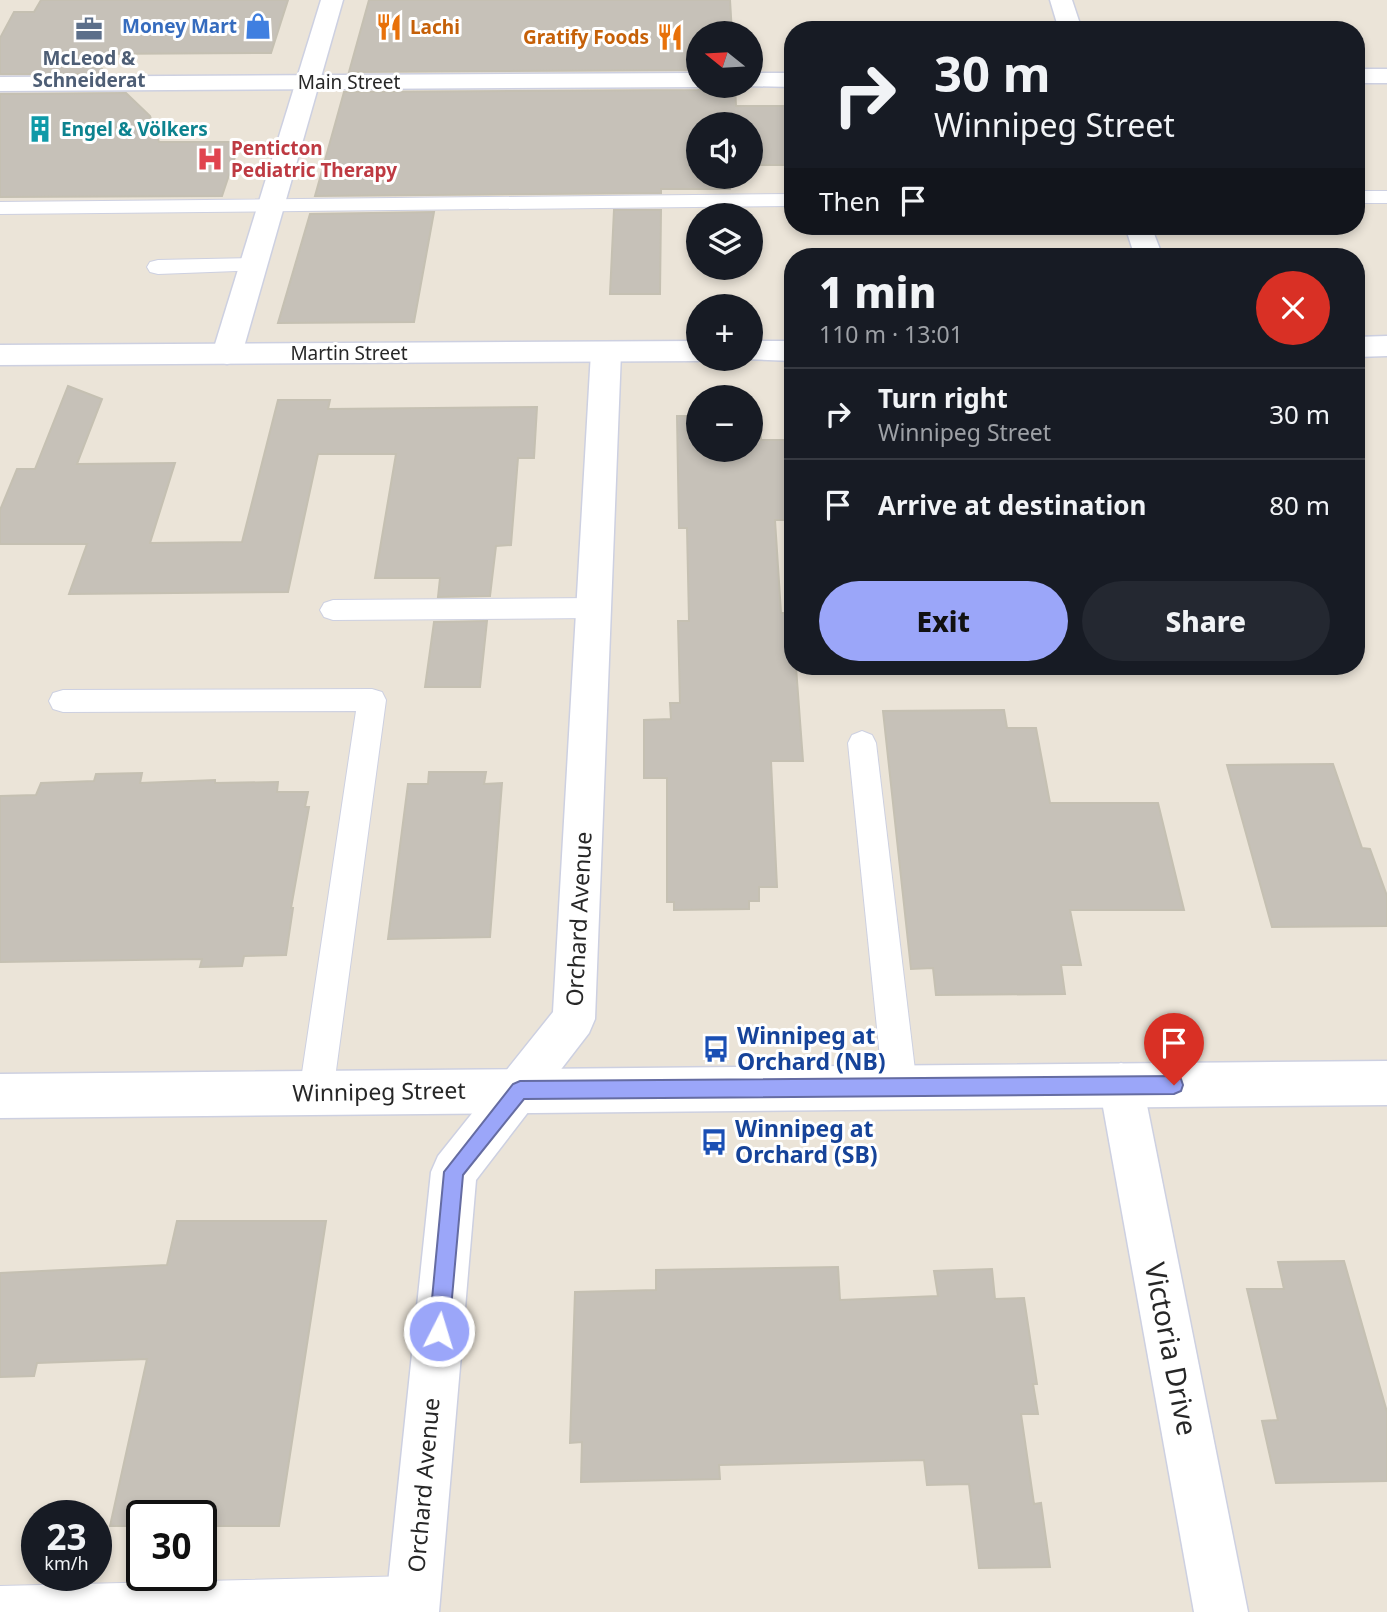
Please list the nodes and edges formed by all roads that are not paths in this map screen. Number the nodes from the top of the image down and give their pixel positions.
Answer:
1 (332, 0) edge
2 (1061, 0) edge
3 (1068, 21) edge
4 (1365, 76) edge
5 (1387, 76) edge
6 (784, 79) edge
7 (686, 80) edge
8 (763, 80) edge
9 (307, 82) junction
10 (0, 84) edge
11 (1365, 197) edge
12 (1387, 197) edge
13 (784, 200) edge
14 (272, 203) junction
15 (0, 208) edge
16 (254, 265) junction
17 (158, 267) dead end
18 (1387, 346) edge
19 (1365, 347) edge
20 (686, 351) edge
21 (763, 351) edge
22 (784, 351) edge
23 (606, 352) junction
24 (227, 354) junction
25 (0, 355) edge
26 (593, 608) junction
27 (333, 610) dead end
28 (64, 701) dead end
29 (862, 743) dead end
30 (1387, 1083) edge
31 (1121, 1085) junction
32 (900, 1087) junction
33 (520, 1090) junction
34 (316, 1093) junction
35 (0, 1096) edge
36 (413, 1604) edge
37 (0, 1607) edge
38 (1221, 1612) edge

1 - 9 street
2 - 3 street
4 - 5 street
6 - 8 street
7 - 9 street, Main Street
9 - 10 street, Main Street
9 - 14 street
11 - 12 lane
13 - 14 lane
14 - 15 lane
14 - 16 street
16 - 17 lane
16 - 24 street
18 - 19 street
20 - 23 street, Martin Street
21 - 22 street
23 - 24 street, Martin Street
23 - 26 street, Orchard Avenue
24 - 25 street, Martin Street
26 - 27 lane
26 - 33 street, Orchard Avenue
28 - 34 lane
29 - 32 lane
30 - 31 street, Winnipeg Street
31 - 32 street, Winnipeg Street
31 - 38 street, Victoria Drive
32 - 33 street, Winnipeg Street
33 - 34 street, Winnipeg Street
33 - 36 street, Orchard Avenue
34 - 35 street, Winnipeg Street
36 - 37 lane

